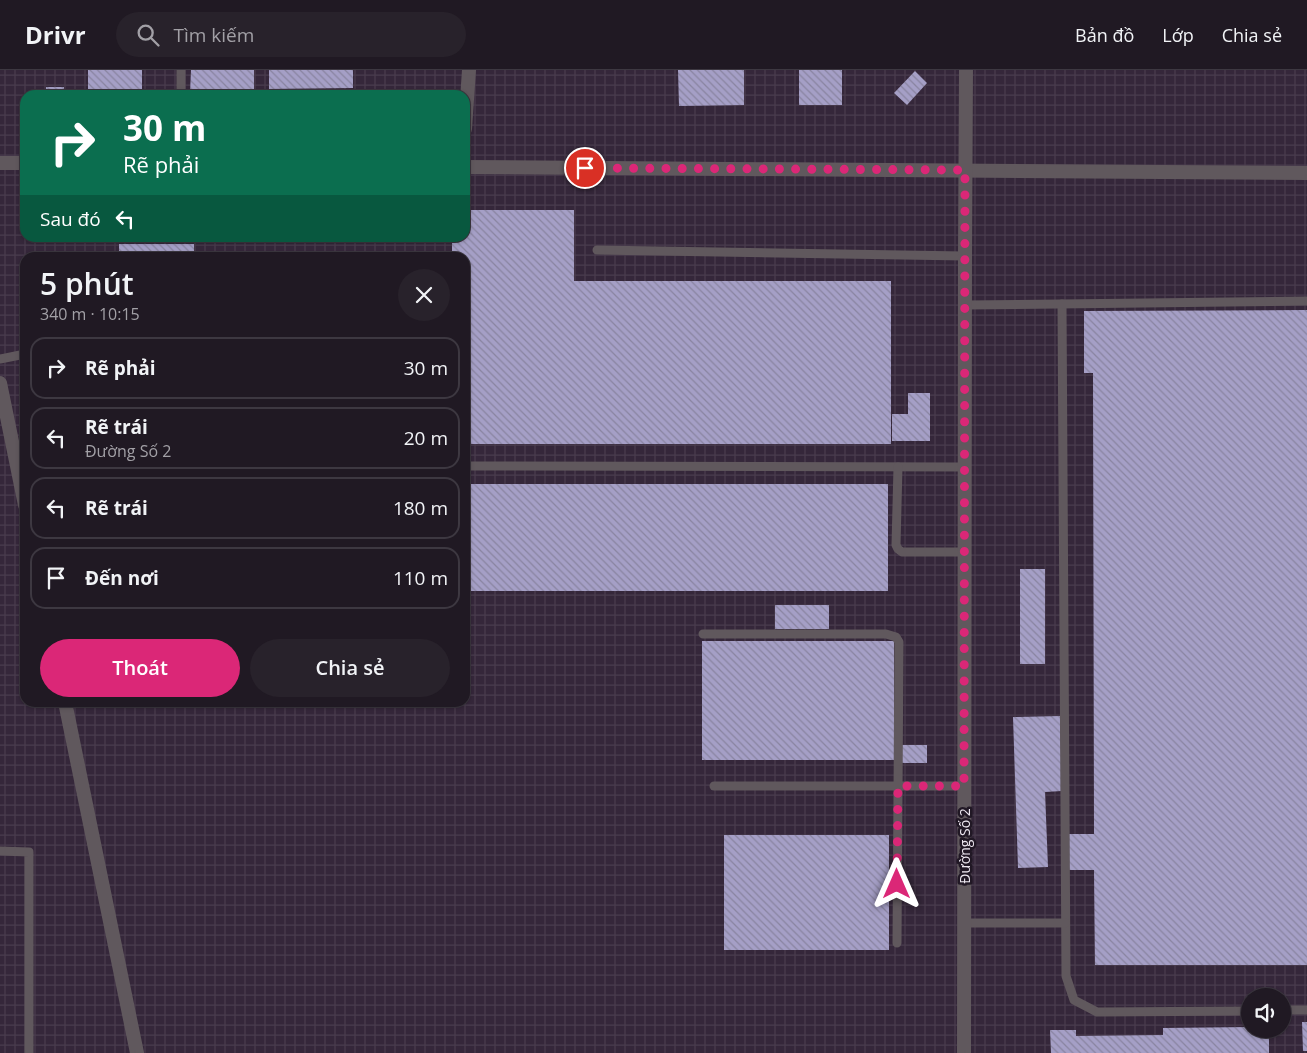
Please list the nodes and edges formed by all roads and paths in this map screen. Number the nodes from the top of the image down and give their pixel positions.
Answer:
1 (181, 70) edge
2 (469, 70) edge
3 (966, 70) edge
4 (181, 90) edge
5 (468, 90) edge
6 (0, 163) edge
7 (20, 163) edge
8 (470, 166) edge
9 (965, 170) junction
10 (1307, 174) edge
11 (596, 250) dead end
12 (964, 256) junction
13 (1307, 301) edge
14 (1062, 304) junction
15 (964, 305) junction
16 (20, 355) edge
17 (0, 359) edge
18 (0, 383) edge
19 (470, 466) edge
20 (898, 467) junction
21 (964, 467) junction
22 (20, 481) edge
23 (964, 552) junction
24 (703, 634) dead end
25 (66, 707) edge
26 (714, 786) dead end
27 (898, 786) junction
28 (964, 786) junction
29 (0, 851) edge
30 (963, 922) junction
31 (1066, 923) junction
32 (897, 943) dead end
33 (1241, 1010) edge
34 (1291, 1010) edge
35 (1307, 1010) edge
36 (29, 1053) edge
37 (137, 1053) edge
38 (964, 1053) edge

1 - 4 lane
2 - 5 street
3 - 9 street, Đường Số 2
6 - 7 street
8 - 9 street
9 - 10 street
9 - 12 street, Đường Số 2
11 - 12 lane
12 - 15 street, Đường Số 2
13 - 14 lane
14 - 15 lane
14 - 31 lane
15 - 21 street, Đường Số 2
16 - 17 lane
18 - 22 street
19 - 20 lane
20 - 21 lane
20 - 23 lane
21 - 23 street, Đường Số 2
23 - 28 street, Đường Số 2
24 - 27 lane
25 - 37 street
26 - 27 lane
27 - 28 lane
27 - 32 lane
28 - 30 street, Đường Số 2
29 - 36 lane
30 - 31 lane
30 - 38 street, Đường Số 2
31 - 33 lane
34 - 35 lane

